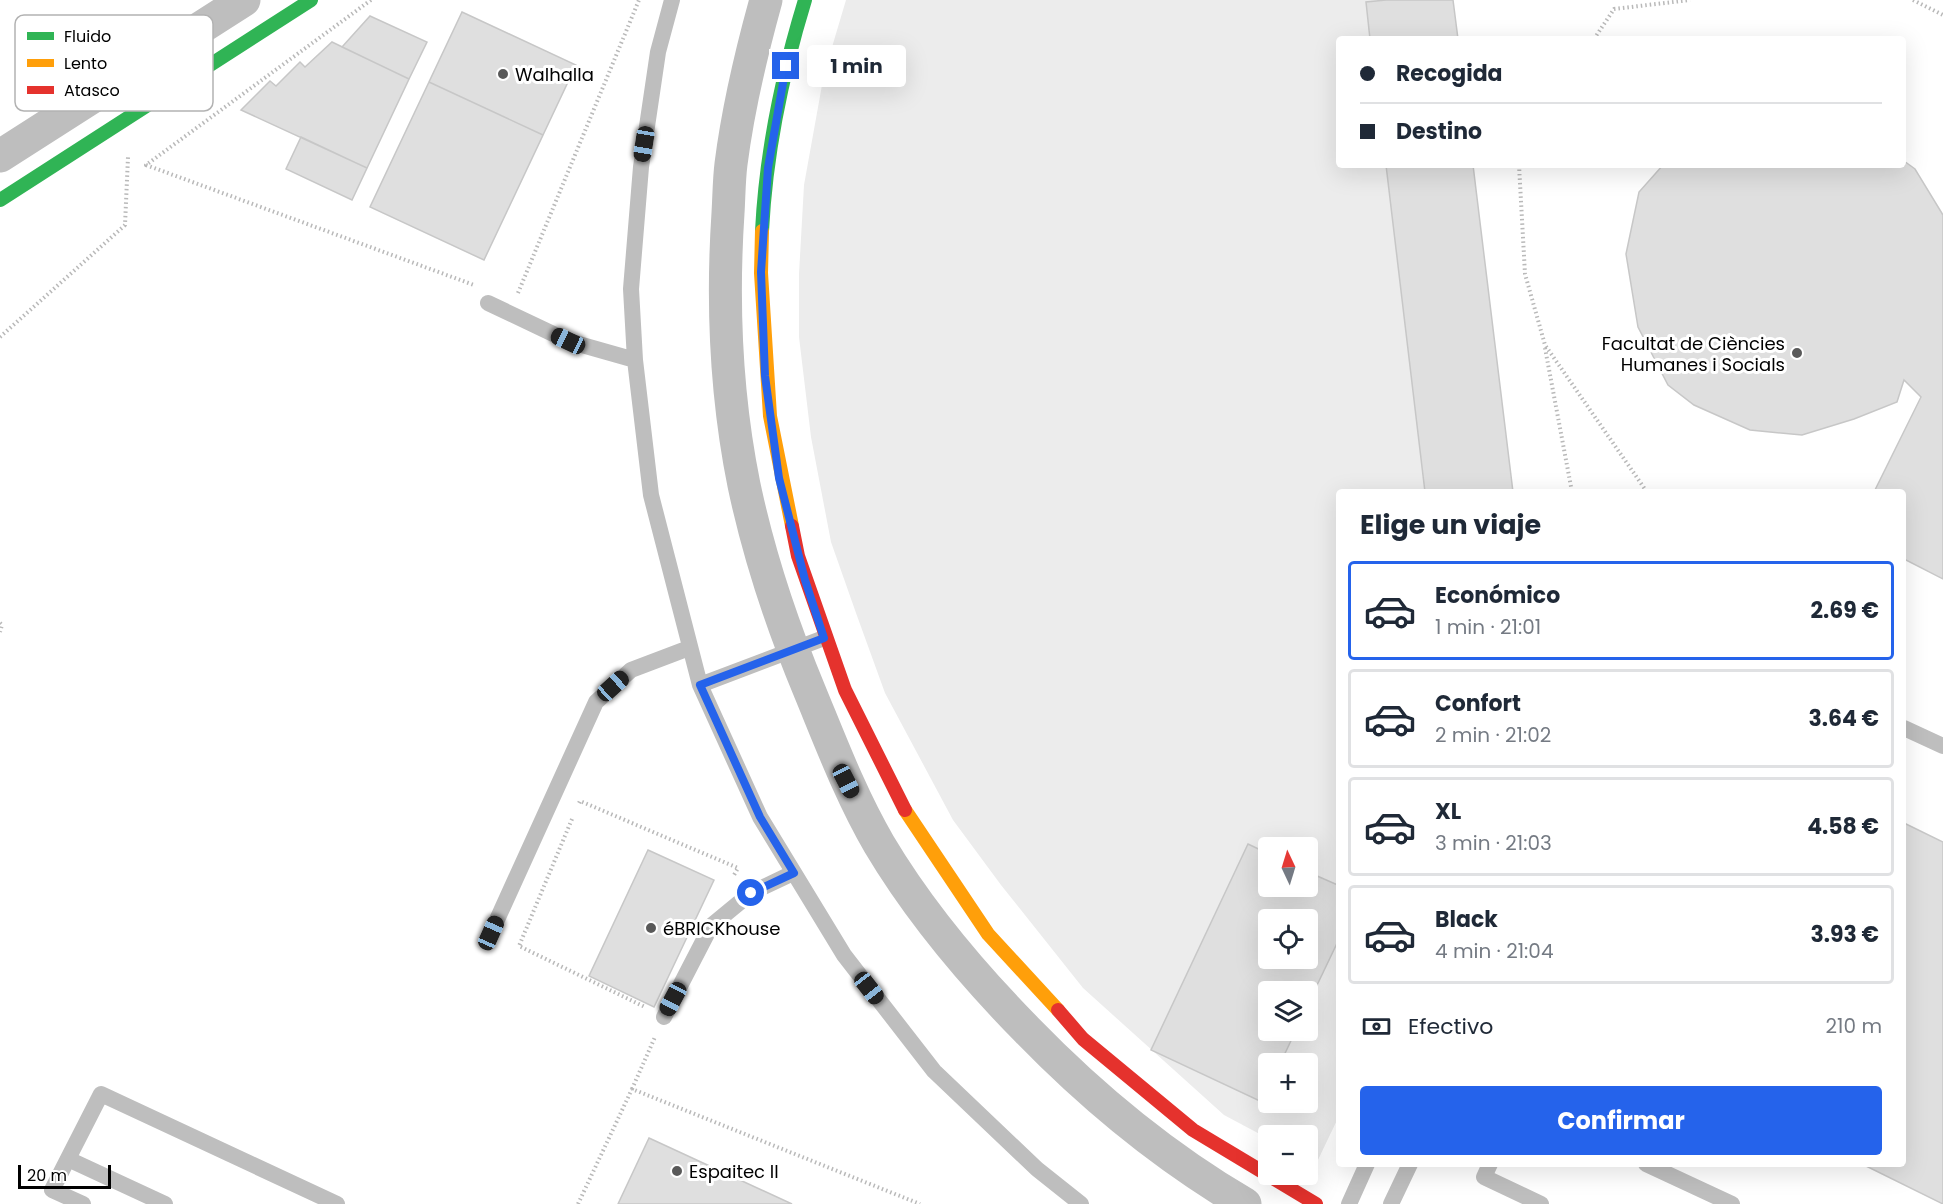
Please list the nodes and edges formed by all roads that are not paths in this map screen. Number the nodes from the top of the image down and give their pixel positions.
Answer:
1 (244, 0) edge
2 (311, 0) edge
3 (672, 0) edge
4 (766, 0) edge
5 (805, 0) edge
6 (213, 20) edge
7 (213, 63) edge
8 (70, 111) edge
9 (138, 111) edge
10 (0, 156) edge
11 (0, 200) edge
12 (485, 296) road end
13 (635, 360) junction
14 (824, 638) junction
15 (689, 648) junction
16 (793, 650) junction
17 (700, 685) junction
18 (1906, 729) edge
19 (1943, 746) edge
20 (794, 873) junction
21 (491, 933) dead end
22 (664, 1017) road end
23 (68, 1159) junction
24 (1366, 1167) edge
25 (1409, 1167) edge
26 (1489, 1167) edge
27 (1652, 1167) edge
28 (83, 1204) edge
29 (165, 1204) edge
30 (337, 1204) edge
31 (1082, 1204) edge
32 (1245, 1204) edge
33 (1316, 1204) edge
34 (1348, 1204) edge
35 (1391, 1204) edge
36 (1541, 1204) edge
37 (1732, 1204) edge

1 - 6 street
2 - 7 street
3 - 13 lane
4 - 16 street
5 - 14 street
8 - 10 street
9 - 11 street
12 - 13 lane
13 - 15 lane
14 - 16 lane
14 - 33 street
15 - 17 lane
15 - 21 lane
16 - 17 lane
16 - 32 street
17 - 20 lane
18 - 19 lane
20 - 22 lane
20 - 31 lane
23 - 28 lane
23 - 29 lane
23 - 30 lane
24 - 34 lane
25 - 35 lane
26 - 36 lane
27 - 37 lane

